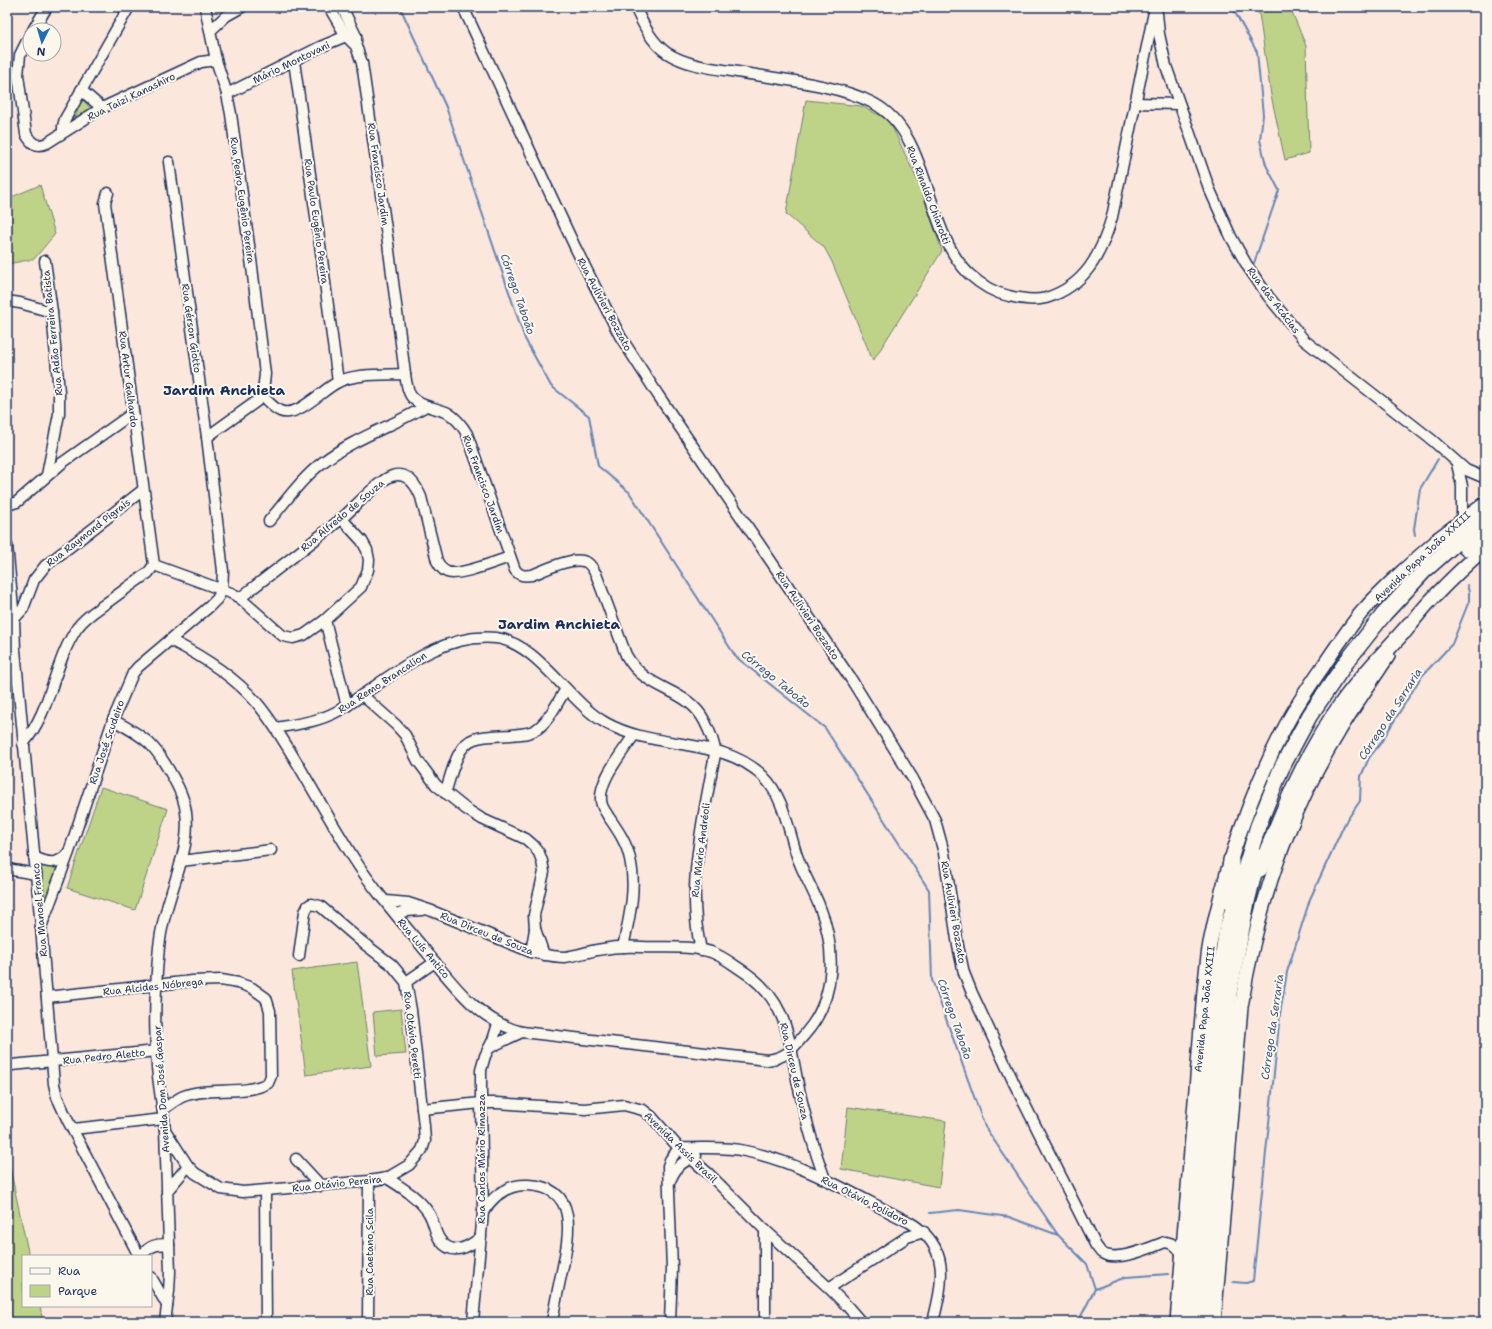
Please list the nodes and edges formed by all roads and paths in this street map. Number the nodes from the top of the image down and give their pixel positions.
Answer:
1 (47, 7) edge
2 (130, 7) edge
3 (242, 7) edge
4 (329, 7) edge
5 (342, 7) edge
6 (463, 7) edge
7 (635, 7) edge
8 (1156, 7) edge
9 (206, 12) edge
10 (226, 16) junction
11 (38, 22) edge
12 (210, 31) junction
13 (346, 36) junction
14 (356, 36) junction
15 (356, 46) junction
16 (214, 49) junction
17 (22, 51) edge
18 (216, 60) junction
19 (294, 61) junction
20 (201, 62) junction
21 (81, 90) junction
22 (227, 94) junction
23 (1135, 103) junction
24 (1179, 104) junction
25 (102, 108) junction
26 (63, 132) junction
27 (169, 162) dead end
28 (108, 193) dead end
29 (45, 261) dead end
30 (7, 301) edge
31 (52, 312) junction
32 (405, 374) junction
33 (338, 382) junction
34 (261, 395) junction
35 (426, 406) junction
36 (133, 413) junction
37 (207, 437) junction
38 (1458, 464) junction
39 (47, 475) junction
40 (1485, 478) edge
41 (143, 490) junction
42 (1485, 498) edge
43 (7, 505) edge
44 (1485, 505) edge
45 (1485, 517) edge
46 (341, 518) junction
47 (1462, 518) junction
48 (270, 521) dead end
49 (1485, 531) edge
50 (1438, 540) junction
51 (7, 545) edge
52 (1485, 548) edge
53 (510, 556) junction
54 (154, 565) junction
55 (222, 590) junction
56 (240, 598) junction
57 (14, 619) junction
58 (325, 620) junction
59 (1410, 624) junction
60 (170, 640) junction
61 (11, 651) edge
62 (566, 689) junction
63 (362, 695) junction
64 (347, 706) junction
65 (113, 720) junction
66 (276, 728) junction
67 (634, 735) junction
68 (23, 744) junction
69 (715, 750) junction
70 (445, 793) junction
71 (271, 850) dead end
72 (69, 852) junction
73 (34, 857) junction
74 (1231, 860) junction
75 (181, 861) junction
76 (7, 869) edge
77 (36, 874) junction
78 (386, 901) junction
79 (1247, 902) junction
80 (426, 910) junction
81 (396, 914) junction
82 (41, 927) junction
83 (535, 929) junction
84 (1227, 929) junction
85 (623, 947) junction
86 (701, 950) junction
87 (531, 952) junction
88 (544, 955) junction
89 (299, 956) dead end
90 (435, 962) junction
91 (406, 982) junction
92 (157, 985) junction
93 (47, 997) junction
94 (498, 1024) junction
95 (522, 1032) junction
96 (489, 1048) junction
97 (791, 1050) junction
98 (157, 1051) junction
99 (51, 1061) junction
100 (12, 1065) dead end
101 (480, 1103) junction
102 (422, 1109) junction
103 (163, 1114) junction
104 (73, 1129) junction
105 (164, 1130) junction
106 (679, 1148) junction
107 (713, 1148) junction
108 (296, 1158) dead end
109 (691, 1158) junction
110 (188, 1166) junction
111 (387, 1178) junction
112 (825, 1179) junction
113 (369, 1181) junction
114 (668, 1184) junction
115 (321, 1186) junction
116 (167, 1190) junction
117 (265, 1191) junction
118 (1207, 1193) junction
119 (483, 1212) junction
120 (904, 1220) junction
121 (765, 1230) junction
122 (924, 1232) junction
123 (480, 1237) junction
124 (907, 1237) junction
125 (169, 1245) junction
126 (139, 1255) edge
127 (141, 1255) edge
128 (1183, 1255) junction
129 (170, 1272) junction
130 (152, 1274) edge
131 (152, 1279) edge
132 (829, 1288) junction
133 (167, 1306) junction
134 (165, 1322) edge
135 (266, 1322) edge
136 (368, 1322) edge
137 (473, 1322) edge
138 (552, 1322) edge
139 (670, 1322) edge
140 (765, 1322) edge
141 (861, 1322) edge
142 (933, 1322) edge
143 (1177, 1322) edge
144 (1190, 1322) edge
145 (1204, 1322) edge
146 (1214, 1322) edge

1 - 11 street
2 - 21 street
3 - 10 street
4 - 13 street, Rua Francisco Jardim
5 - 14 street
6 - 128 street, Rua Aulivieri Bozzato
7 - 23 street, Rua Rinaldo Chiarotti
8 - 23 street, Rua Rinaldo Chiarotti
8 - 24 street, Rua das Acácias
9 - 10 street
9 - 12 street, Rua Pedro Eugênio Pereira
10 - 12 street
12 - 16 street, Rua Pedro Eugênio Pereira
13 - 14 street, Mário Montovani
13 - 15 street, Rua Francisco Jardim
13 - 19 street, Mário Montovani
14 - 15 street, Rua Francisco Jardim
15 - 32 street, Rua Francisco Jardim
16 - 18 street, Rua Pedro Eugênio Pereira
16 - 20 street, Rua Taizi Kanashiro
17 - 26 street, Rua Taizi Kanashiro
18 - 20 street, Rua Taizi Kanashiro
18 - 22 street, Rua Pedro Eugênio Pereira
19 - 22 street, Mário Montovani
19 - 33 street, Rua Paulo Eugênio Pereira
20 - 25 street, Rua Taizi Kanashiro
21 - 25 street
21 - 26 street
22 - 34 street, Rua Pedro Eugênio Pereira
23 - 24 street
24 - 38 street, Rua das Acácias
25 - 26 street, Rua Taizi Kanashiro
27 - 37 street, Rua Gérson Giotto
28 - 36 street, Rua Artur Galhardo
29 - 31 street, Rua Adão Ferreira Batista
30 - 31 street
31 - 39 street, Rua Adão Ferreira Batista
32 - 33 street
32 - 35 street, Rua Francisco Jardim
33 - 34 street
34 - 37 street
35 - 48 street
35 - 53 street, Rua Francisco Jardim
36 - 39 street
36 - 41 street, Rua Artur Galhardo
37 - 55 street, Rua Gérson Giotto
38 - 40 street, Rua das Acácias
38 - 47 street
39 - 43 street
41 - 54 street, Rua Artur Galhardo
41 - 57 street, Rua Raymond Pigrais
42 - 47 main road, Avenida Papa João XXIII
44 - 50 highway
45 - 84 highway, Avenida Papa João XXIII
46 - 53 street, Rua Alfredo de Souza
46 - 56 street, Rua Alfredo de Souza
46 - 58 street
47 - 50 main road, Avenida Papa João XXIII
49 - 79 highway, Avenida Papa João XXIII
50 - 74 main road, Avenida Papa João XXIII
51 - 57 street, Rua Manoel Franco
52 - 59 main road
53 - 69 street, Rua Francisco Jardim
54 - 55 street
54 - 68 street
55 - 56 street
55 - 60 street, Rua José Scudeiro
56 - 58 street
57 - 61 street, Rua Manoel Franco
58 - 64 street
59 - 79 highway
59 - 146 main road
60 - 65 street, Rua José Scudeiro
60 - 66 street, Rua Luís Antico
61 - 68 street, Rua Manoel Franco
62 - 63 street, Rua Remo Brancalion
62 - 67 street, Rua Remo Brancalion
62 - 70 street
63 - 64 street, Rua Remo Brancalion
63 - 70 street
64 - 66 street, Rua Remo Brancalion
65 - 72 street, Rua José Scudeiro
65 - 75 street, Avenida Dom José Gaspar
66 - 78 street, Rua Luís Antico
67 - 69 street, Rua Remo Brancalion
67 - 85 street
68 - 73 street, Rua Manoel Franco
69 - 86 street, Rua Mário Andréoli
69 - 97 street, Rua Remo Brancalion
70 - 83 street
71 - 75 street
72 - 73 street
72 - 82 street, Rua José Scudeiro
73 - 77 street, Rua Manoel Franco
74 - 84 highway
74 - 128 main road, Avenida Papa João XXIII
75 - 92 street, Avenida Dom José Gaspar
76 - 77 street
77 - 82 street, Rua Manoel Franco
78 - 80 street, Rua Dirceu de Souza
78 - 81 street, Rua Luís Antico
79 - 118 highway, Avenida Papa João XXIII
80 - 81 street, Rua Dirceu de Souza
80 - 87 street, Rua Dirceu de Souza
81 - 90 street, Rua Luís Antico
82 - 93 street, Rua Manoel Franco
83 - 87 street
83 - 88 street
84 - 118 highway, Avenida Papa João XXIII
85 - 86 street, Rua Dirceu de Souza
85 - 88 street, Rua Dirceu de Souza
86 - 97 street, Rua Dirceu de Souza
87 - 88 street, Rua Dirceu de Souza
89 - 91 street, Rua Otávio Peretti
90 - 91 street
90 - 94 street, Rua Luís Antico
91 - 102 street, Rua Otávio Peretti
92 - 93 street, Rua Alcides Nóbrega
92 - 98 street, Avenida Dom José Gaspar
92 - 103 street, Rua Alcides Nóbrega
93 - 99 street, Rua Manoel Franco
94 - 95 street, Rua Luís Antico
94 - 96 street, Rua Carlos Mário Rimazza
95 - 96 street
95 - 97 street, Rua Luís Antico
96 - 101 street, Rua Carlos Mário Rimazza
97 - 112 street, Rua Dirceu de Souza
98 - 99 street, Rua Pedro Aletto
98 - 103 street, Avenida Dom José Gaspar
99 - 100 street, Rua Pedro Aletto
99 - 104 street, Rua Manoel Franco
101 - 102 street, Avenida Assis Brasil
101 - 106 street, Avenida Assis Brasil
101 - 119 street, Rua Carlos Mário Rimazza
102 - 111 street, Rua Otávio Peretti
103 - 104 street
103 - 105 street, Avenida Dom José Gaspar
104 - 126 street, Rua Manoel Franco
105 - 110 street, Rua Otávio Pereira
105 - 116 street, Avenida Dom José Gaspar
106 - 107 street, Rua Otávio Polidoro
106 - 109 street, Avenida Assis Brasil
106 - 114 street
107 - 109 street, Rua Otávio Polidoro
107 - 112 street, Rua Otávio Polidoro
108 - 115 street
109 - 114 street, Rua Otávio Polidoro
109 - 121 street, Avenida Assis Brasil
110 - 116 street
110 - 117 street, Rua Otávio Pereira
111 - 113 street, Rua Otávio Pereira
111 - 123 street, Rua Otávio Pereira
112 - 120 street, Rua Otávio Polidoro
113 - 115 street, Rua Otávio Pereira
113 - 136 street, Rua Caetano Scila
114 - 139 street
115 - 117 street, Rua Otávio Pereira
116 - 125 street, Avenida Dom José Gaspar
117 - 135 street
118 - 144 highway, Avenida Papa João XXIII
118 - 145 highway, Avenida Papa João XXIII
119 - 123 street, Rua Carlos Mário Rimazza
119 - 138 street
120 - 122 street, Rua Otávio Polidoro
120 - 124 street
121 - 132 street, Avenida Assis Brasil
121 - 140 street
122 - 124 street
122 - 142 street, Rua Otávio Polidoro
123 - 137 street, Rua Carlos Mário Rimazza
124 - 132 street
125 - 127 street
125 - 129 street, Avenida Dom José Gaspar
128 - 143 main road, Avenida Papa João XXIII
129 - 130 street
129 - 133 street, Avenida Dom José Gaspar
131 - 133 street
132 - 141 street, Avenida Assis Brasil
133 - 134 street, Avenida Dom José Gaspar

